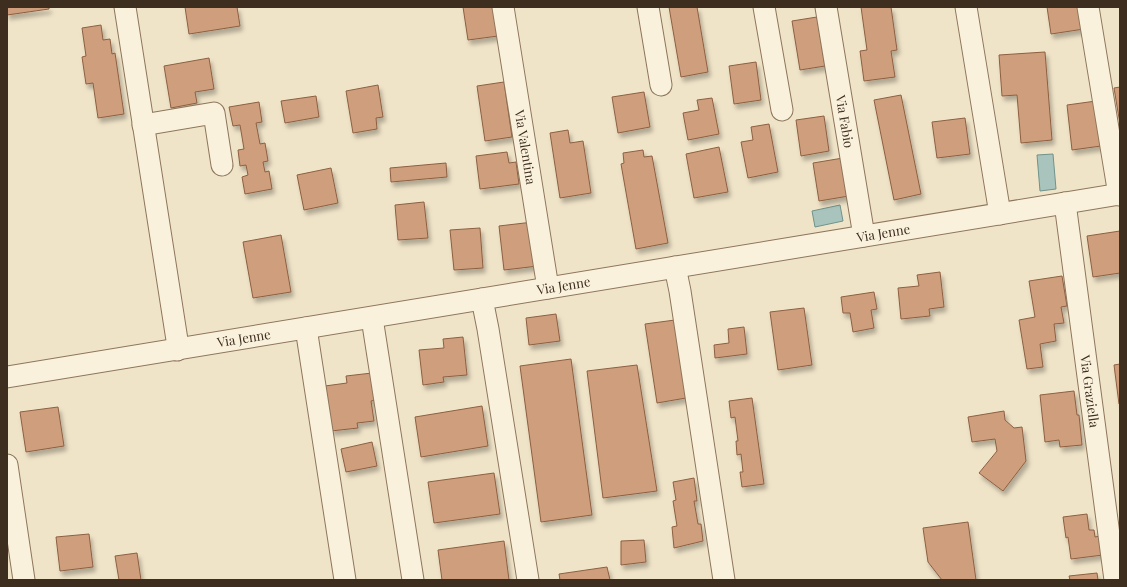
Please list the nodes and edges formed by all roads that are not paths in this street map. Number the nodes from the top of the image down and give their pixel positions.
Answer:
1 (125, 7) edge
2 (502, 7) edge
3 (648, 7) edge
4 (764, 7) edge
5 (826, 7) edge
6 (841, 7) edge
7 (966, 7) edge
8 (1088, 7) edge
9 (661, 85) dead end
10 (782, 110) dead end
11 (143, 125) junction
12 (222, 165) dead end
13 (1119, 194) edge
14 (1065, 203) junction
15 (1000, 214) junction
16 (871, 235) junction
17 (675, 267) junction
18 (548, 288) junction
19 (482, 299) junction
20 (372, 318) junction
21 (306, 328) junction
22 (177, 350) junction
23 (7, 377) edge
24 (7, 466) edge
25 (24, 580) edge
26 (345, 580) edge
27 (413, 580) edge
28 (528, 580) edge
29 (724, 580) edge
30 (1115, 580) edge

1 - 11 street
2 - 18 street, Via Valentina
3 - 9 street
4 - 10 street
5 - 16 street, Via Fabio
6 - 16 street
7 - 15 street
8 - 13 street
11 - 12 street
11 - 22 street
13 - 14 street, Via Jenne
14 - 15 street, Via Jenne
14 - 30 street, Via Graziella
15 - 16 street, Via Jenne
16 - 17 street, Via Jenne
17 - 18 street, Via Jenne
17 - 29 street
18 - 19 street, Via Jenne
19 - 20 street, Via Jenne
19 - 28 street
20 - 21 street, Via Jenne
20 - 27 street
21 - 22 street, Via Jenne
21 - 26 street
22 - 23 street, Via Jenne
24 - 25 street

